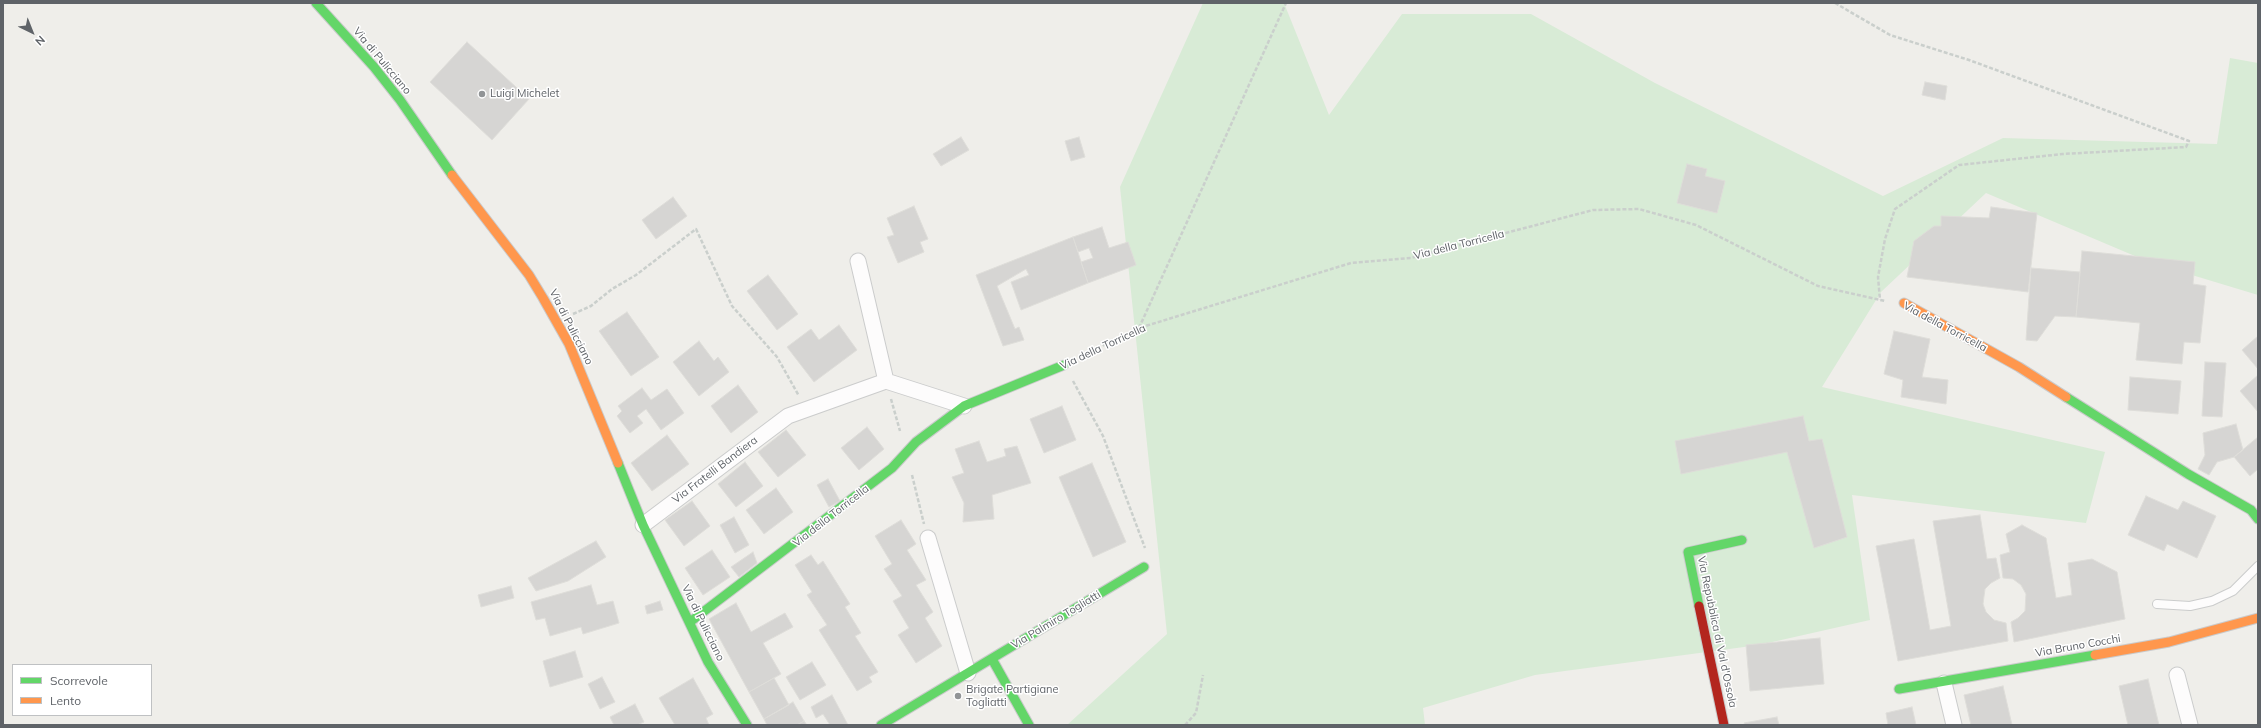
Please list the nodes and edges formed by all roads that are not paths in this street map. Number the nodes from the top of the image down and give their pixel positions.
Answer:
1 (316, 3) edge
2 (858, 261) dead end
3 (1904, 303) road end
4 (1064, 365) road end
5 (886, 381) junction
6 (964, 406) junction
7 (2256, 510) edge
8 (642, 525) junction
9 (928, 538) road end
10 (1742, 540) dead end
11 (2258, 566) edge
12 (1144, 567) road end
13 (2156, 604) dead end
14 (2258, 618) edge
15 (690, 622) junction
16 (992, 659) junction
17 (968, 673) junction
18 (2177, 675) dead end
19 (1944, 683) junction
20 (1900, 689) dead end
21 (746, 725) edge
22 (880, 725) edge
23 (1029, 725) edge
24 (1724, 725) edge
25 (1954, 725) edge
26 (2190, 725) edge

1 - 8 street, Via di Pulicciano
2 - 5 street
3 - 7 street, Via della Torricella
4 - 6 street, Via della Torricella
5 - 6 street
5 - 8 street, Via Fratelli Bandiera
6 - 15 street, Via della Torricella
8 - 15 street, Via di Pulicciano
9 - 17 street
10 - 24 street, Via Repubblica di Val d'Ossola
11 - 13 lane
12 - 16 street, Via Palmiro Togliatti
14 - 19 street, Via Bruno Cocchi
15 - 21 street, Via di Pulicciano
16 - 17 street, Via Palmiro Togliatti
16 - 23 street
17 - 22 street, Via Palmiro Togliatti
18 - 26 street
19 - 20 street, Via Bruno Cocchi
19 - 25 street

